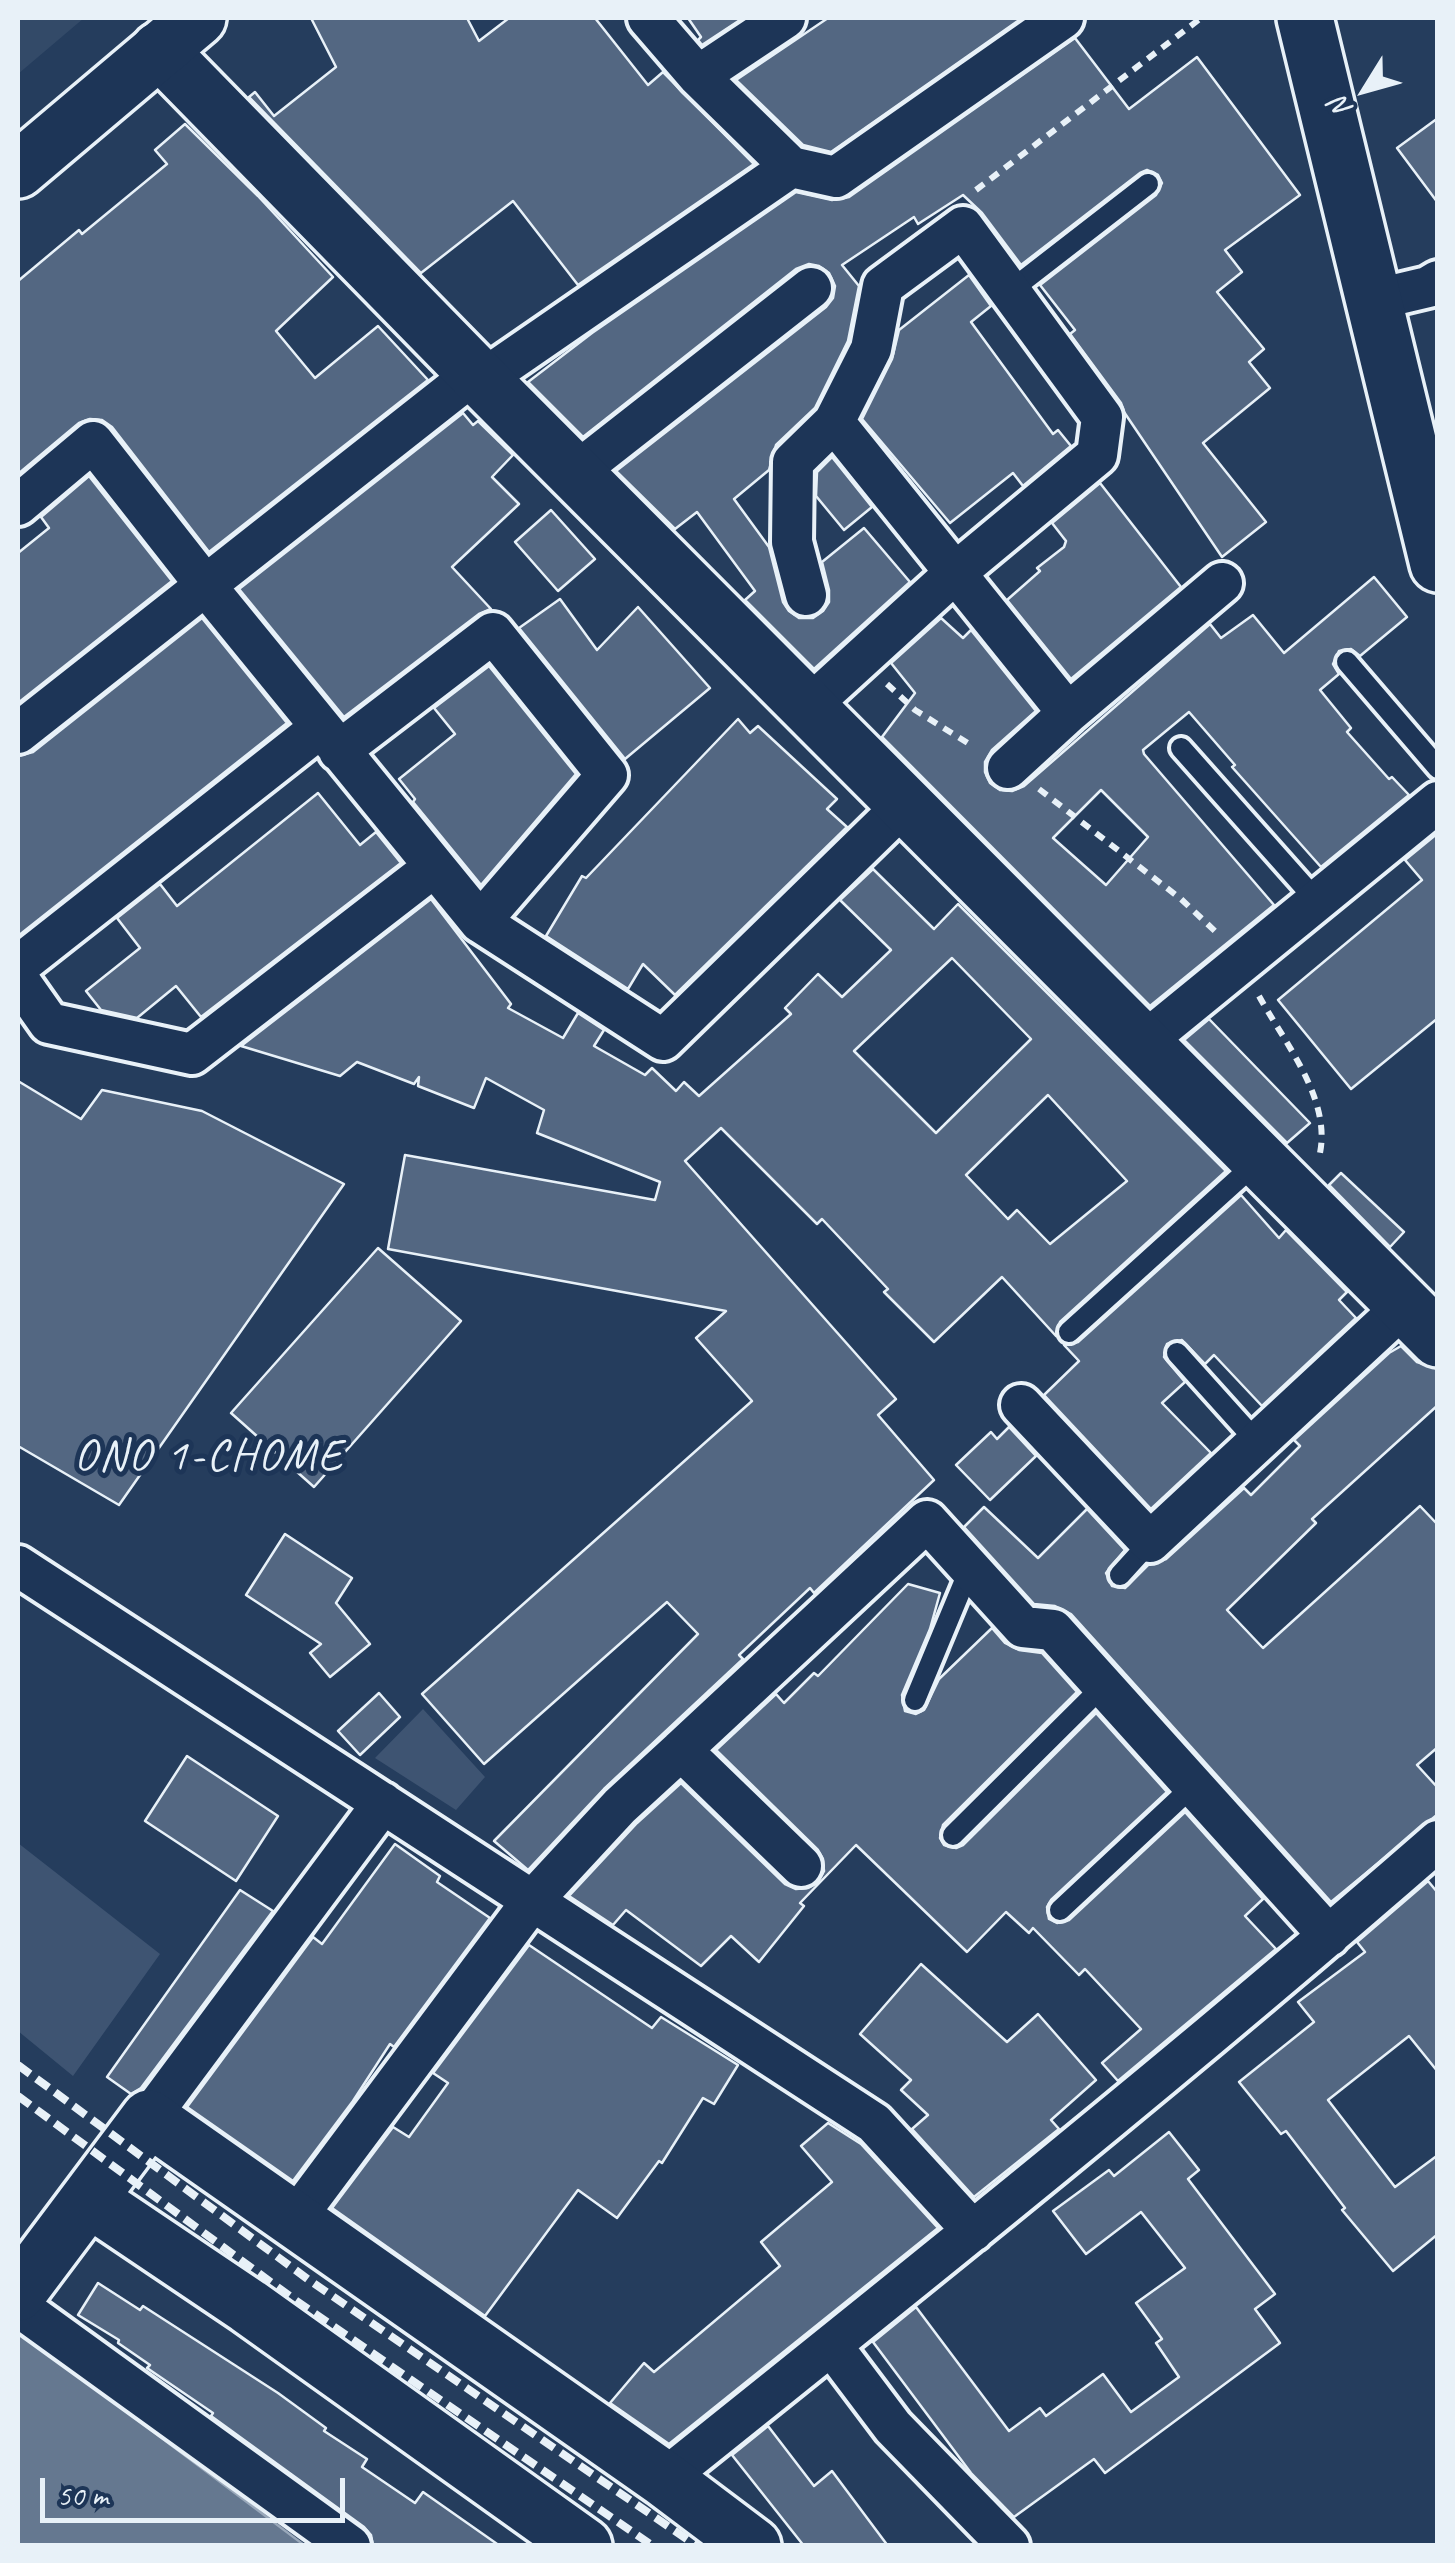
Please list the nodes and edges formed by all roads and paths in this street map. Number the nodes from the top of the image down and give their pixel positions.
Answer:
1 (648, 18) edge
2 (785, 18) edge
3 (1063, 18) edge
4 (1201, 18) edge
5 (1305, 18) edge
6 (178, 34) edge
7 (698, 76) junction
8 (792, 167) junction
9 (18, 170) edge
10 (1148, 184) dead end
11 (967, 198) dead end
12 (1438, 281) edge
13 (811, 288) dead end
14 (1010, 291) junction
15 (1373, 300) junction
16 (478, 377) junction
17 (834, 422) junction
18 (575, 474) junction
19 (1428, 482) edge
20 (18, 505) edge
21 (1438, 564) edge
22 (955, 573) junction
23 (1222, 583) dead end
24 (206, 586) junction
25 (806, 595) dead end
26 (860, 660) junction
27 (1347, 662) dead end
28 (808, 707) junction
29 (1068, 712) junction
30 (18, 733) edge
31 (330, 739) junction
32 (1181, 748) dead end
33 (1008, 768) junction
34 (1438, 768) edge
35 (1438, 802) edge
36 (905, 804) junction
37 (434, 867) junction
38 (1317, 901) junction
39 (480, 922) junction
40 (1241, 964) junction
41 (18, 966) edge
42 (18, 979) edge
43 (1144, 1042) junction
44 (1260, 1160) junction
45 (1299, 1199) junction
46 (1421, 1323) edge
47 (1069, 1332) dead end
48 (1177, 1353) dead end
49 (1022, 1405) dead end
50 (1258, 1443) junction
51 (1150, 1542) junction
52 (18, 1566) edge
53 (970, 1568) junction
54 (1120, 1575) dead end
55 (1103, 1686) junction
56 (915, 1700) dead end
57 (681, 1750) junction
58 (1193, 1786) junction
59 (382, 1803) junction
60 (953, 1834) dead end
61 (1438, 1841) edge
62 (800, 1866) dead end
63 (532, 1901) junction
64 (1060, 1910) dead end
65 (1329, 1936) junction
66 (149, 2118) junction
67 (90, 2200) junction
68 (294, 2220) junction
69 (973, 2231) junction
70 (18, 2293) edge
71 (18, 2306) edge
72 (832, 2346) junction
73 (664, 2479) junction
74 (577, 2544) edge
75 (350, 2546) edge
76 (754, 2546) edge
77 (1009, 2546) edge

1 - 7 street
2 - 7 street
3 - 8 street
4 - 11 path
5 - 15 street
6 - 9 street
6 - 16 street
7 - 8 street
8 - 16 street
10 - 14 lane
12 - 15 street
13 - 18 street
14 - 17 street
14 - 22 street
15 - 19 street
16 - 18 street
16 - 24 street
17 - 22 street
17 - 25 street
18 - 28 street
19 - 21 street
20 - 24 street
22 - 26 street
22 - 29 street
23 - 29 street
24 - 30 street
24 - 31 street
26 - 28 street
26 - 33 path
27 - 34 lane
28 - 36 street
29 - 33 street
31 - 37 street
31 - 39 street
31 - 41 street
32 - 38 lane
33 - 40 path
35 - 38 street
36 - 39 street
36 - 43 street
37 - 39 street
37 - 42 street
38 - 40 street
40 - 43 street
40 - 45 path
43 - 44 street
44 - 45 street
44 - 47 lane
45 - 46 street
46 - 50 street
48 - 50 lane
49 - 51 street
50 - 51 street
51 - 54 lane
52 - 59 street
53 - 55 street
53 - 56 lane
53 - 57 street
55 - 58 street
55 - 60 lane
57 - 62 street
57 - 63 street
58 - 64 lane
58 - 65 street
59 - 63 street
59 - 66 street
61 - 65 street
63 - 68 street
63 - 69 street
65 - 69 street
66 - 67 street
66 - 68 street
67 - 70 street
67 - 74 street
68 - 73 street
69 - 72 street
71 - 75 street
72 - 73 street
72 - 77 street
73 - 76 street

